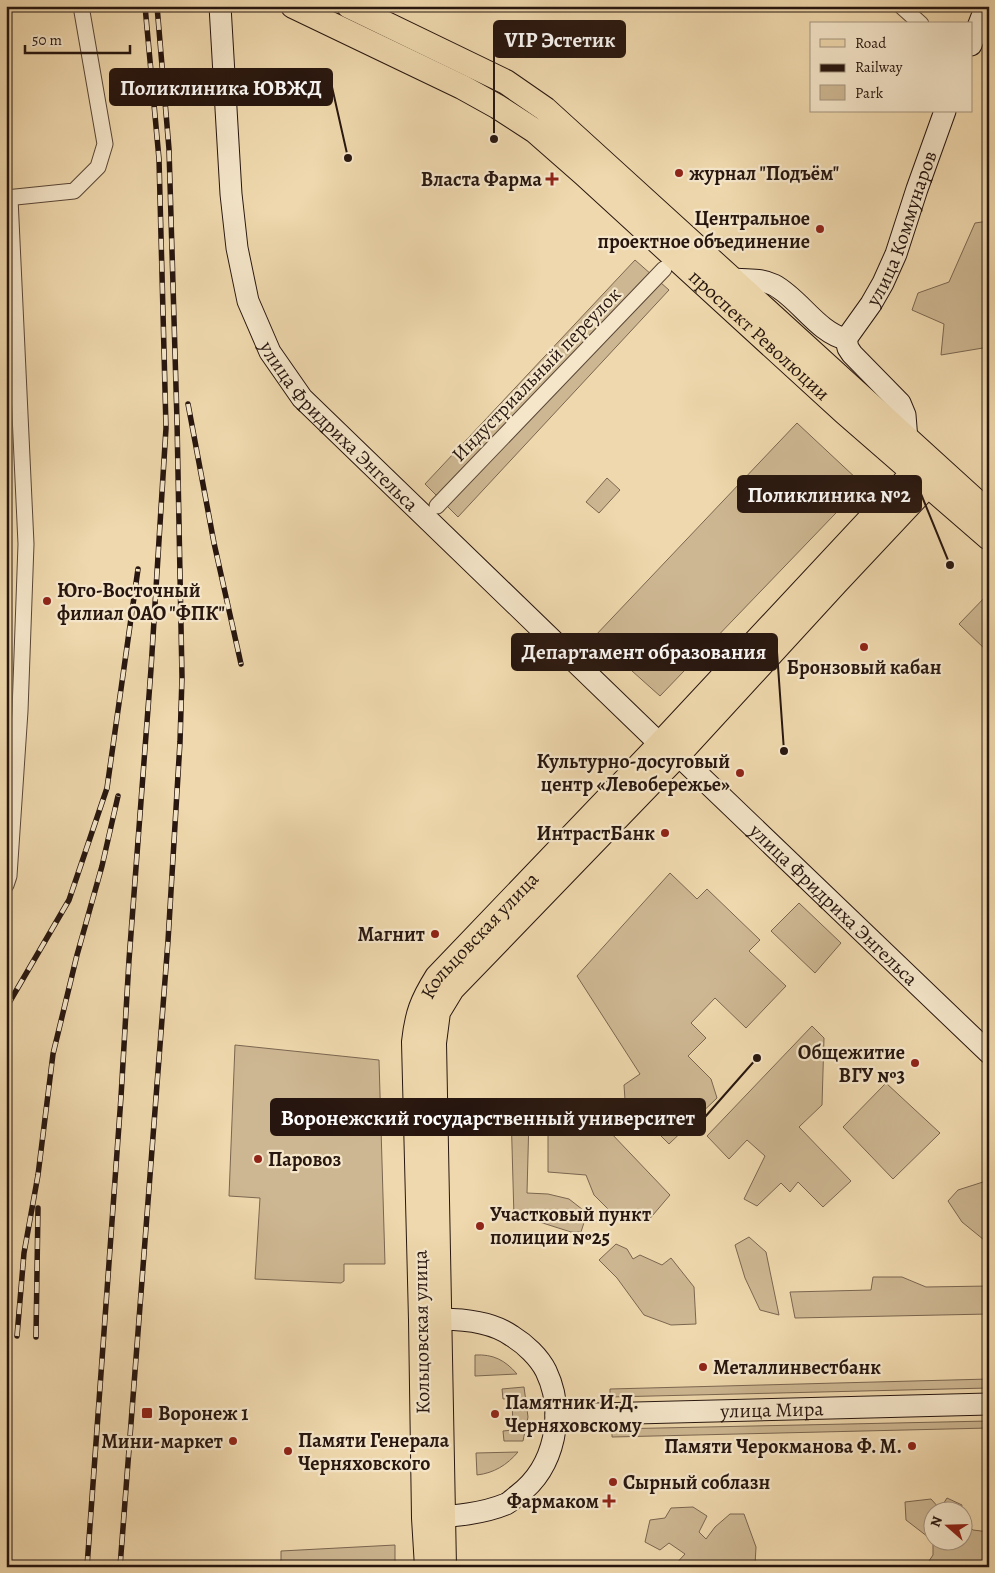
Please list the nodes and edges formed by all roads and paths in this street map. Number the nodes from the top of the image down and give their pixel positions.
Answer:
1 (81, 6) edge
2 (220, 6) edge
3 (294, 6) edge
4 (349, 6) edge
5 (901, 6) edge
6 (986, 6) edge
7 (919, 22) edge
8 (972, 42) edge
9 (945, 112) edge
10 (8, 198) edge
11 (664, 268) dead end
12 (731, 279) junction
13 (846, 339) junction
14 (13, 394) edge
15 (907, 440) junction
16 (928, 472) junction
17 (437, 506) dead end
18 (989, 513) edge
19 (989, 538) edge
20 (13, 711) edge
21 (669, 750) junction
22 (6, 885) edge
23 (989, 1053) edge
24 (430, 1320) junction
25 (989, 1404) edge
26 (556, 1415) junction
27 (434, 1517) junction
28 (427, 1567) edge
29 (444, 1567) edge

1 - 10 street
2 - 21 street, улица Фридриха Энгельса
3 - 16 main road, проспект Революции
4 - 12 main road, проспект Революции
5 - 7 street
6 - 8 street
9 - 13 street, улица Коммунаров
10 - 14 street
11 - 17 street, Индустриальный переулок
12 - 13 street
12 - 15 main road, проспект Революции
13 - 15 street
14 - 20 street
15 - 16 main road, проспект Революции
16 - 18 main road, проспект Революции
16 - 19 main road, проспект Революции
16 - 21 main road, Кольцовская улица
20 - 22 street
21 - 23 street, улица Фридриха Энгельса
21 - 24 main road, Кольцовская улица
24 - 26 street
24 - 27 main road, Кольцовская улица
25 - 26 street, улица Мира
26 - 27 street
27 - 28 main road, Кольцовская улица
27 - 29 main road, Кольцовская улица

